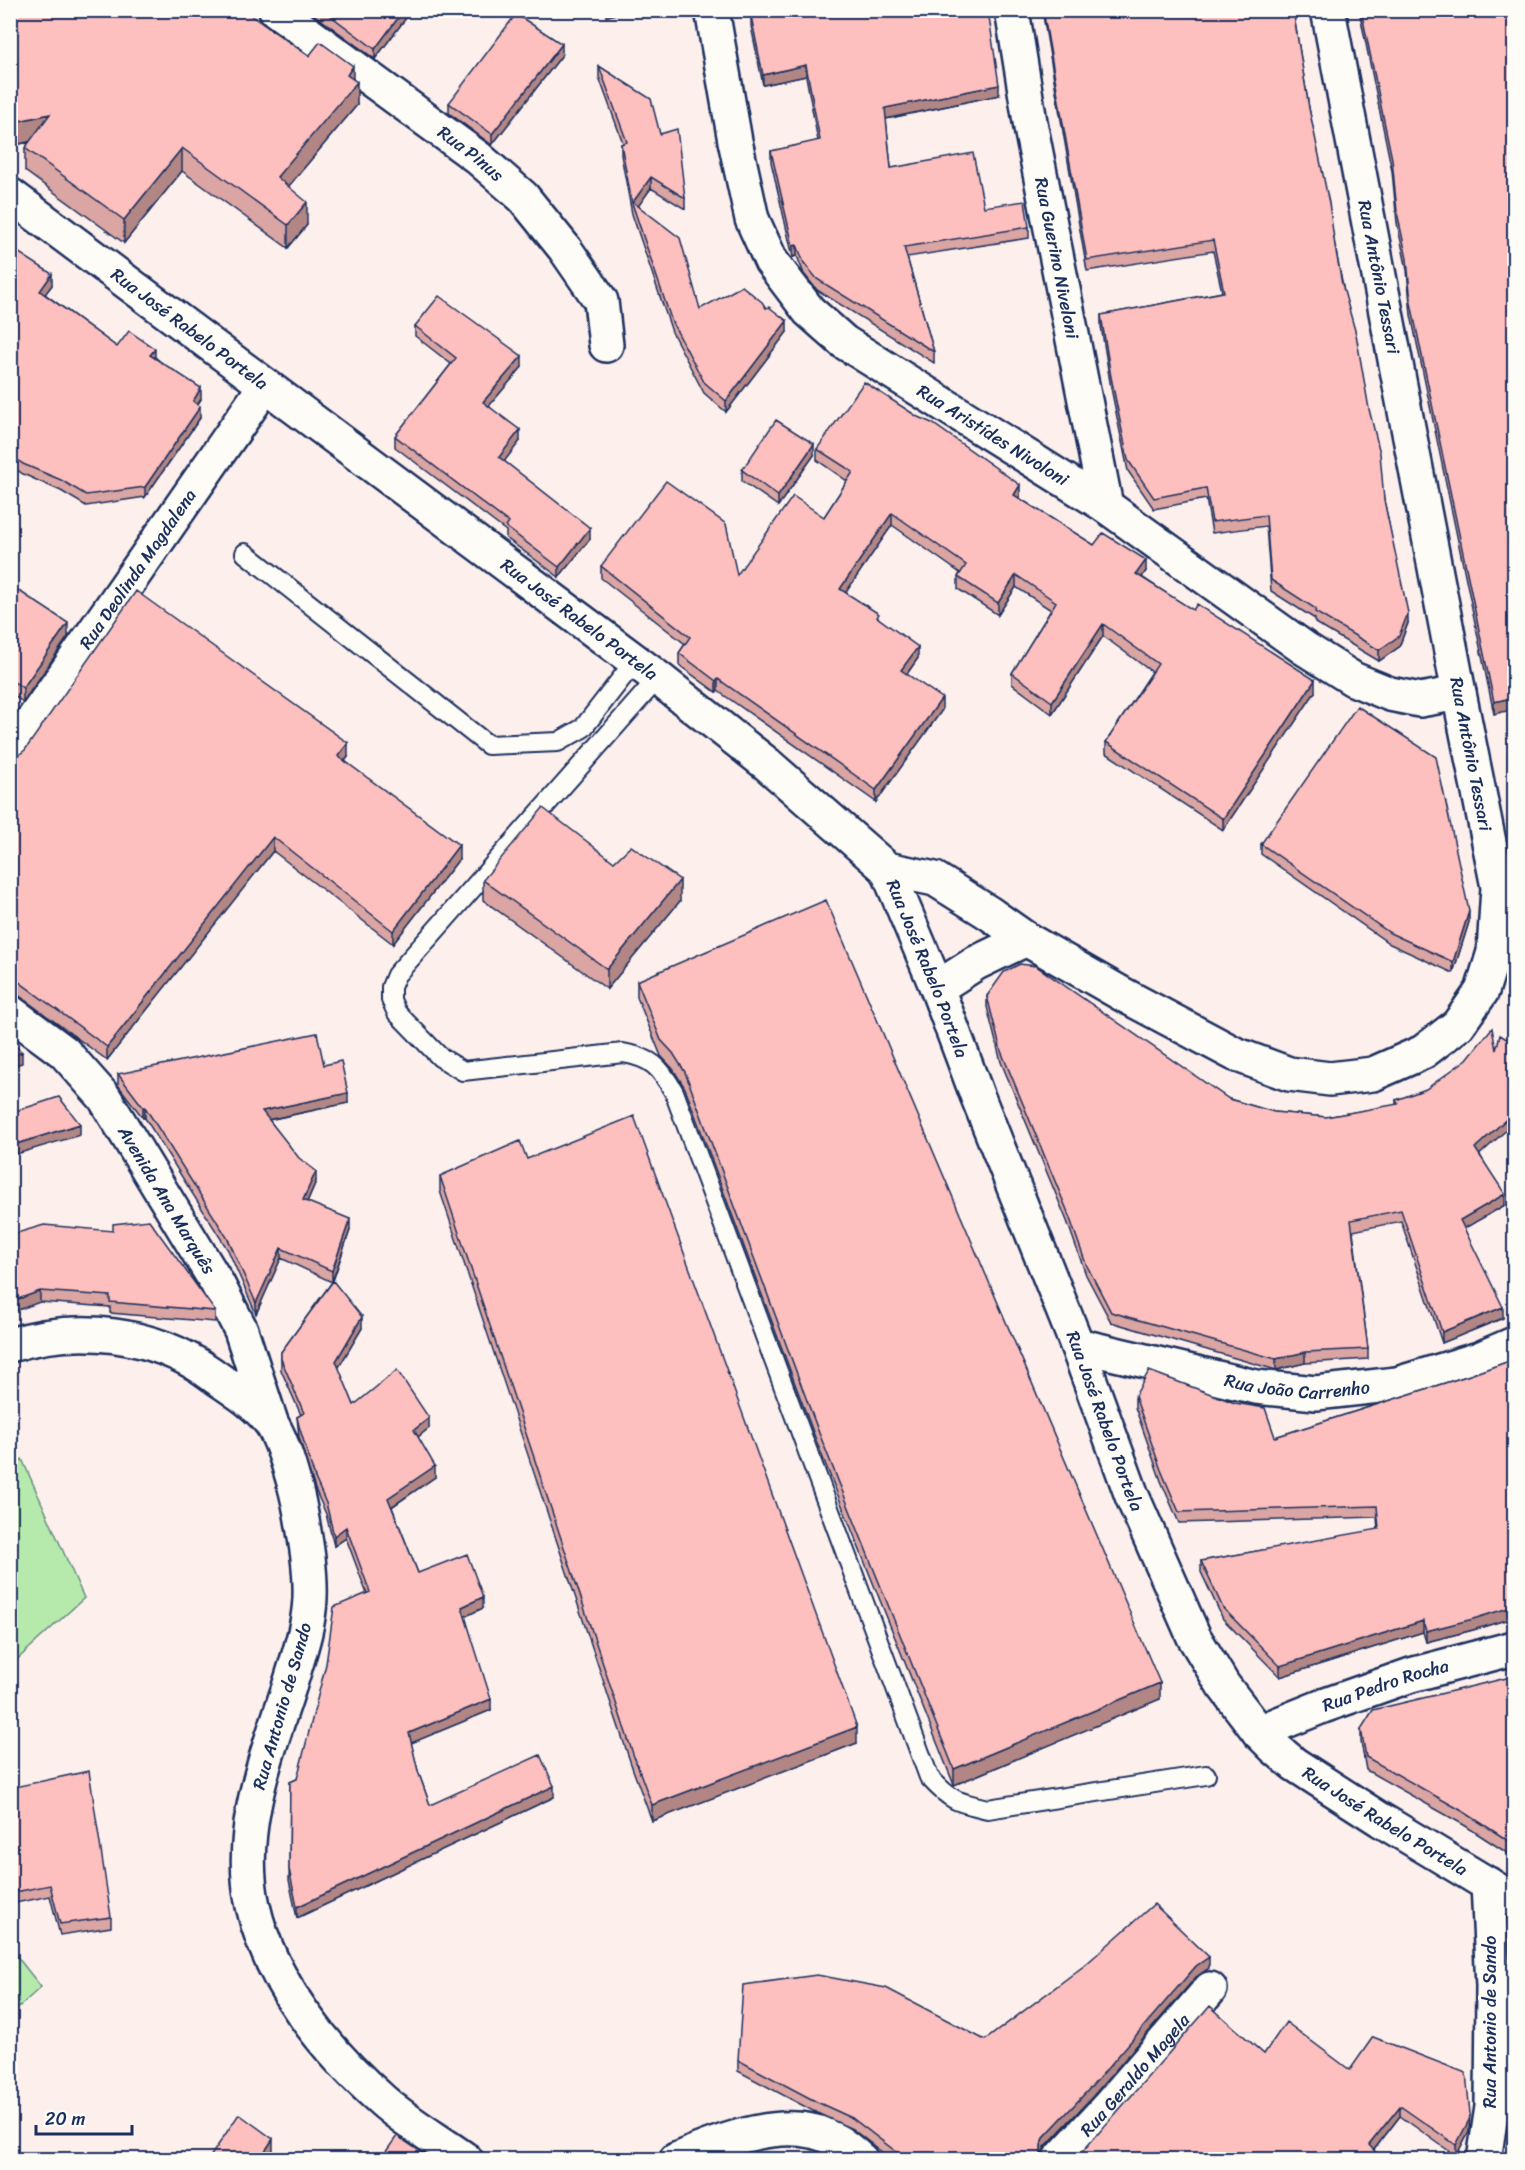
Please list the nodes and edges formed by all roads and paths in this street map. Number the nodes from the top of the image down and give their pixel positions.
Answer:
1 (276, 10) edge
2 (712, 10) edge
3 (1012, 10) edge
4 (1329, 10) edge
5 (10, 195) edge
6 (606, 345) dead end
7 (265, 386) junction
8 (1106, 506) junction
9 (245, 553) dead end
10 (647, 670) junction
11 (1459, 693) junction
12 (10, 753) edge
13 (887, 869) junction
14 (1026, 939) junction
15 (937, 988) junction
16 (10, 1012) edge
17 (1515, 1344) edge
18 (10, 1345) edge
19 (1077, 1345) junction
20 (271, 1424) junction
21 (1515, 1648) edge
22 (1259, 1732) junction
23 (1206, 1775) dead end
24 (1501, 1892) edge
25 (1210, 1989) dead end
26 (466, 2160) edge
27 (676, 2160) edge
28 (861, 2160) edge
29 (1059, 2160) edge
30 (1484, 2160) edge

1 - 6 street, Rua Pinus
2 - 8 street, Rua Aristídes Nivoloni
3 - 8 street, Rua Guerino Niveloni
4 - 11 street, Rua Antônio Tessari
5 - 7 street, Rua José Rabelo Portela
7 - 10 street, Rua José Rabelo Portela
7 - 12 street, Rua Deolinda Magdalena
8 - 11 street, Rua Aristídes Nivoloni
9 - 10 lane
10 - 13 street, Rua José Rabelo Portela
10 - 23 lane
11 - 14 street, Rua Antônio Tessari
13 - 14 street, Rua Antônio Tessari
13 - 15 street, Rua José Rabelo Portela
14 - 15 street
15 - 19 street, Rua José Rabelo Portela
16 - 20 street, Avenida Ana Marquês
17 - 19 street, Rua João Carrenho
18 - 20 street, Rua Antonio de Sando
19 - 22 street, Rua José Rabelo Portela
20 - 26 street, Rua Antonio de Sando
21 - 22 street, Rua Pedro Rocha
22 - 24 street, Rua José Rabelo Portela
24 - 30 street, Rua Antonio de Sando
25 - 29 street, Rua Geraldo Magela
27 - 28 street

